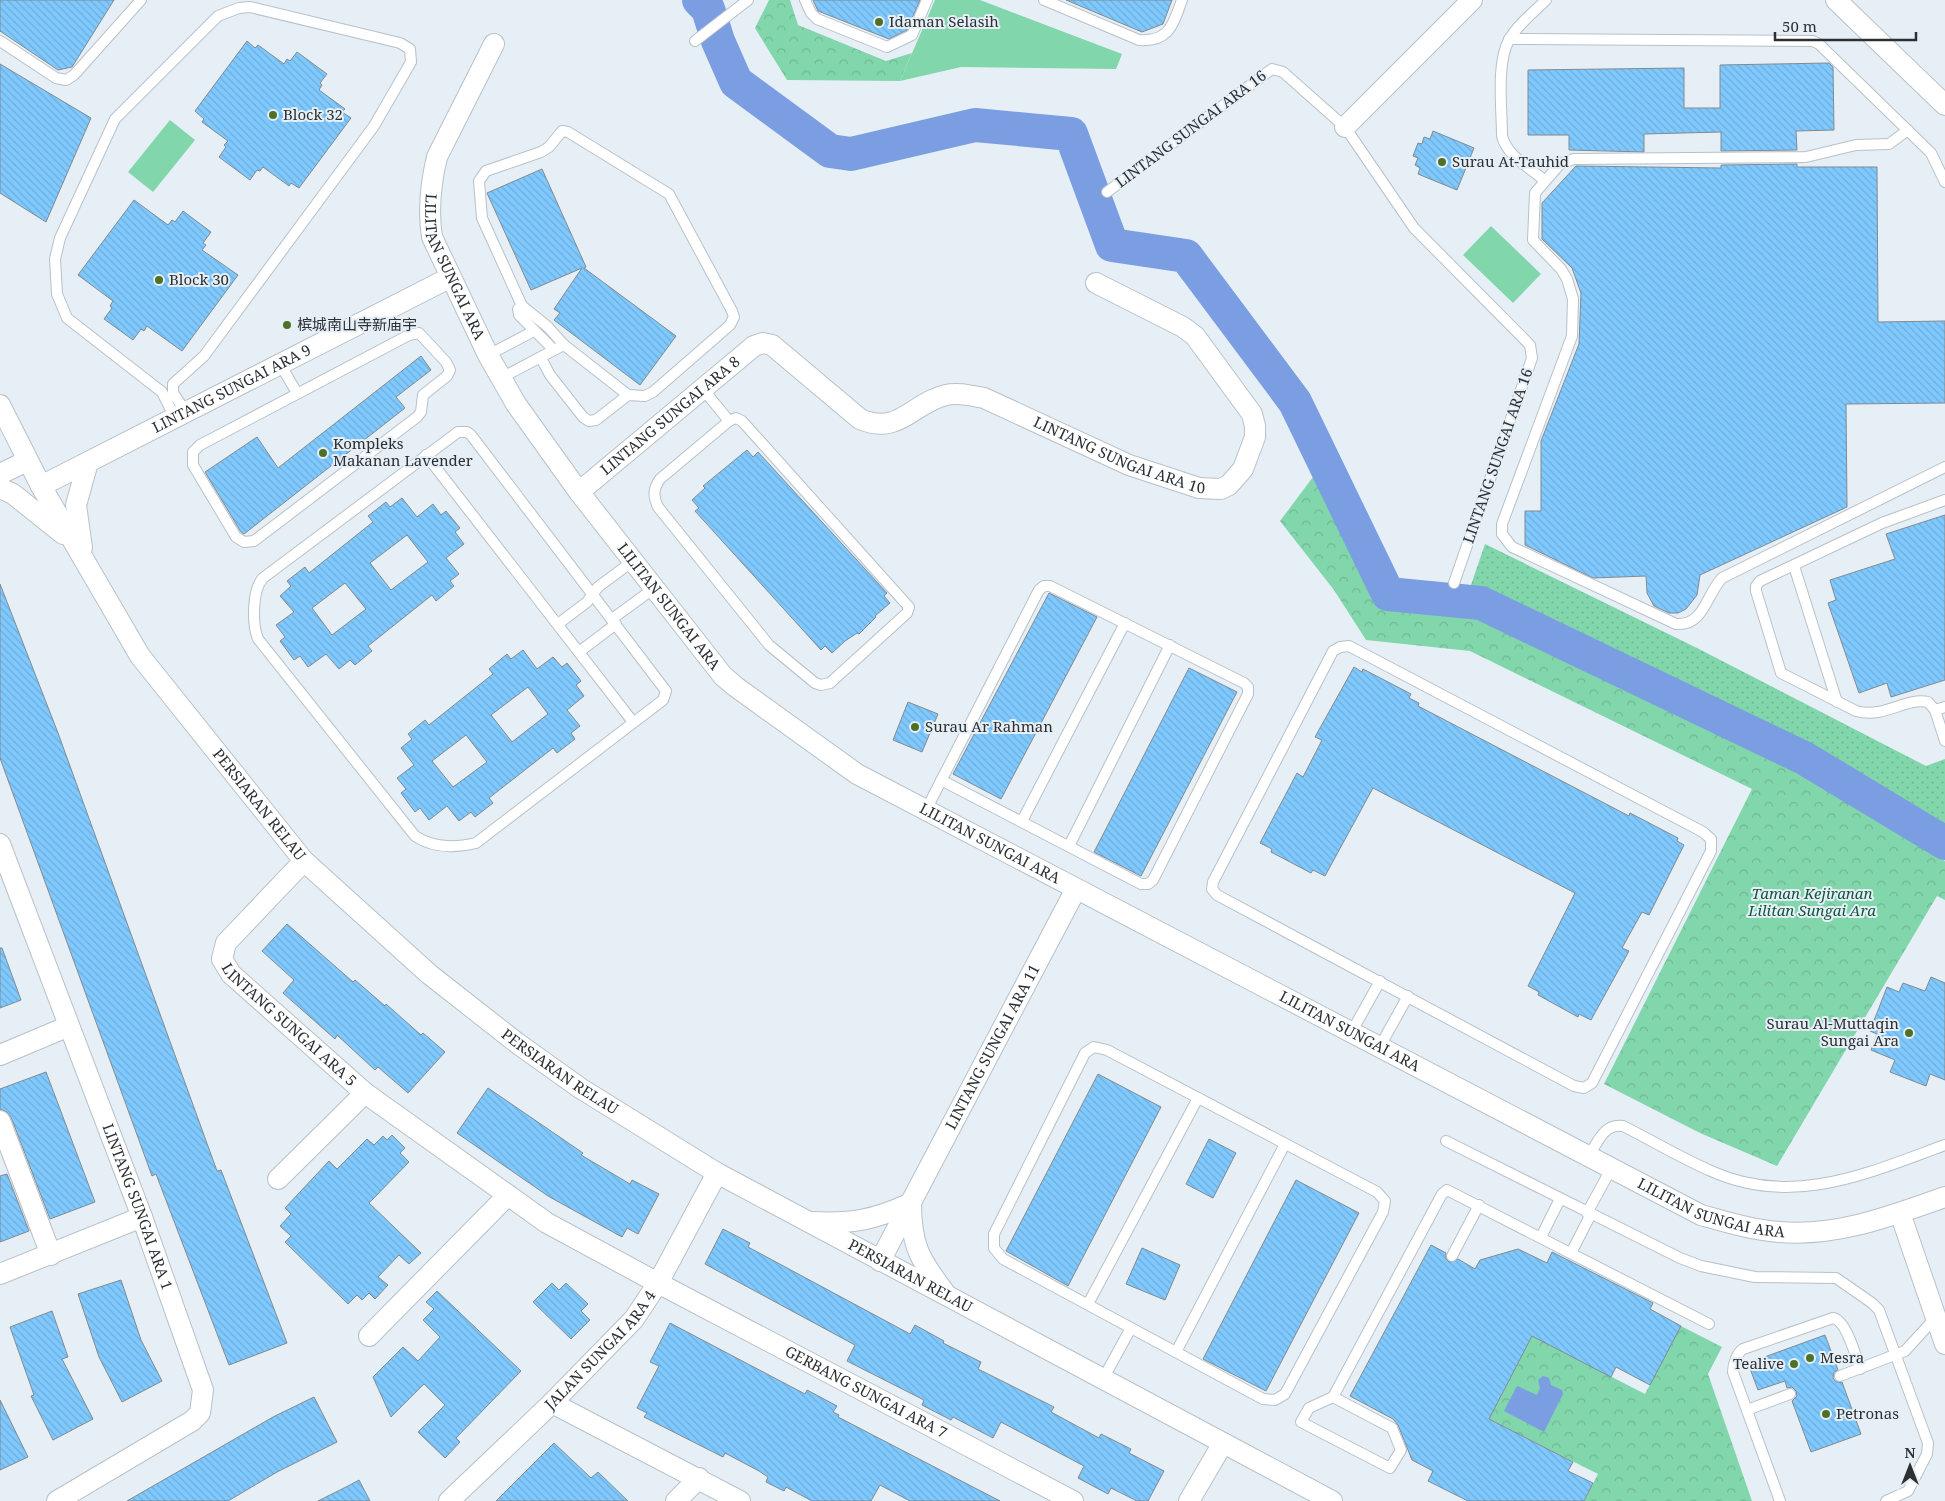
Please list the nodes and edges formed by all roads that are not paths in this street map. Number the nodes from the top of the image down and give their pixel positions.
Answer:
1 (141, 0) edge
2 (748, 0) edge
3 (805, 0) edge
4 (927, 0) edge
5 (1044, 0) edge
6 (1182, 0) edge
7 (1472, 0) edge
8 (1546, 0) edge
9 (1836, 0) edge
10 (1509, 39) junction
11 (0, 41) edge
12 (695, 41) dead end
13 (494, 44) dead end
14 (1945, 106) edge
15 (1345, 127) junction
16 (1908, 130) junction
17 (1544, 180) junction
18 (1945, 182) edge
19 (1107, 192) dead end
20 (450, 278) junction
21 (1096, 282) dead end
22 (522, 306) junction
23 (534, 332) junction
24 (763, 343) joint
25 (564, 345) junction
26 (554, 350) junction
27 (488, 354) junction
28 (541, 358) junction
29 (280, 364) junction
30 (501, 378) junction
31 (703, 389) junction
32 (297, 393) junction
33 (628, 395) junction
34 (0, 405) edge
35 (180, 415) junction
36 (729, 421) junction
37 (426, 455) junction
38 (26, 460) junction
39 (88, 462) junction
40 (1945, 467) edge
41 (0, 474) edge
42 (41, 486) junction
43 (0, 488) edge
44 (579, 492) junction
45 (1945, 500) edge
46 (74, 543) junction
47 (85, 562) junction
48 (632, 562) junction
49 (1794, 566) junction
50 (1454, 583) dead end
51 (654, 589) junction
52 (593, 594) junction
53 (614, 622) junction
54 (1124, 623) junction
55 (558, 624) junction
56 (1170, 645) junction
57 (579, 652) junction
58 (1837, 702) junction
59 (1940, 708) edge
60 (634, 722) junction
61 (1945, 741) edge
62 (941, 780) junction
63 (926, 810) junction
64 (1022, 821) junction
65 (0, 844) edge
66 (1069, 846) junction
67 (304, 861) junction
68 (1076, 889) junction
69 (1380, 981) junction
70 (1408, 996) junction
71 (69, 1026) junction
72 (1351, 1033) junction
73 (1379, 1048) junction
74 (0, 1054) edge
75 (365, 1094) junction
76 (1198, 1098) junction
77 (0, 1122) edge
78 (1446, 1141) dead end
79 (1285, 1144) junction
80 (1945, 1145) edge
81 (6, 1155) edge
82 (1588, 1157) junction
83 (1611, 1169) junction
84 (717, 1173) junction
85 (278, 1179) dead end
86 (508, 1195) junction
87 (1945, 1197) edge
88 (1560, 1199) junction
89 (910, 1203) junction
90 (1479, 1205) junction
91 (1589, 1213) junction
92 (1900, 1214) junction
93 (142, 1217) junction
94 (805, 1221) junction
95 (1541, 1237) junction
96 (1571, 1253) junction
97 (51, 1255) junction
98 (1452, 1256) dead end
99 (880, 1261) junction
100 (0, 1274) edge
101 (658, 1283) junction
102 (949, 1298) junction
103 (1088, 1304) junction
104 (1936, 1317) junction
105 (1709, 1324) dead end
106 (1131, 1328) junction
107 (369, 1336) dead end
108 (1945, 1344) edge
109 (1176, 1352) junction
110 (1896, 1355) junction
111 (1860, 1369) junction
112 (1840, 1376) dead end
113 (1103, 1379) junction
114 (1790, 1394) dead end
115 (1333, 1397) junction
116 (552, 1403) junction
117 (1747, 1410) junction
118 (1223, 1443) junction
119 (699, 1478) junction
120 (57, 1501) edge
121 (450, 1501) edge
122 (676, 1501) edge
123 (740, 1501) edge
124 (1074, 1501) edge
125 (1189, 1501) edge
126 (1332, 1501) edge
127 (1780, 1501) edge
128 (1886, 1501) edge

1 - 11 lane
2 - 12 lane
3 - 4 lane
5 - 6 lane
7 - 15 street
8 - 10 lane
9 - 14 street
10 - 16 lane
10 - 17 lane
13 - 20 street, LILITAN SUNGAI ARA
15 - 19 lane, LINTANG SUNGAI ARA 16
15 - 50 lane, LINTANG SUNGAI ARA 16
16 - 17 lane
16 - 18 lane
17 - 40 lane
20 - 27 street, LILITAN SUNGAI ARA
20 - 29 street, LINTANG SUNGAI ARA 9
21 - 24 street, LINTANG SUNGAI ARA 10
22 - 23 lane
22 - 25 lane
22 - 33 lane
23 - 26 lane
23 - 27 lane
24 - 31 street, LINTANG SUNGAI ARA 8
25 - 26 lane
25 - 33 lane
26 - 28 lane
27 - 30 street, LILITAN SUNGAI ARA
28 - 30 lane
28 - 33 lane
29 - 32 lane
29 - 35 street, LINTANG SUNGAI ARA 9
30 - 44 street, LILITAN SUNGAI ARA
31 - 36 lane
31 - 44 street, LINTANG SUNGAI ARA 8
32 - 32 lane
34 - 38 street, PERSIARAN RELAU
35 - 35 lane
35 - 39 street, LINTANG SUNGAI ARA 9
36 - 36 lane
37 - 52 lane
37 - 55 lane
37 - 60 lane
38 - 41 street
38 - 42 street, PERSIARAN RELAU
39 - 42 street, LINTANG SUNGAI ARA 9
39 - 47 street
42 - 46 street, PERSIARAN RELAU
43 - 46 street
44 - 48 street, LILITAN SUNGAI ARA
45 - 49 lane
46 - 47 street, PERSIARAN RELAU
47 - 67 street, PERSIARAN RELAU
48 - 51 street, LILITAN SUNGAI ARA
48 - 52 lane
49 - 58 lane
49 - 58 lane
51 - 53 lane
51 - 63 street, LILITAN SUNGAI ARA
52 - 53 lane
52 - 55 lane
53 - 57 lane
53 - 60 lane
54 - 56 lane
54 - 62 lane
54 - 64 lane
55 - 57 lane
56 - 66 lane
56 - 66 lane
57 - 60 lane
58 - 59 lane
59 - 61 lane
62 - 63 lane
62 - 64 lane
63 - 68 street, LILITAN SUNGAI ARA
64 - 66 lane
65 - 71 street, LINTANG SUNGAI ARA 1
67 - 75 street, LINTANG SUNGAI ARA 5
67 - 84 street, PERSIARAN RELAU
68 - 72 street, LILITAN SUNGAI ARA
68 - 89 street, LINTANG SUNGAI ARA 11
69 - 70 lane
69 - 70 lane
69 - 72 lane
70 - 73 lane
71 - 74 street
71 - 93 street, LINTANG SUNGAI ARA 1
72 - 73 street, LILITAN SUNGAI ARA
73 - 82 street, LILITAN SUNGAI ARA
75 - 85 street, LINTANG SUNGAI ARA 5
75 - 86 street, LINTANG SUNGAI ARA 5
76 - 79 lane
76 - 103 lane
76 - 103 lane
77 - 81 street
78 - 88 lane
79 - 109 lane
79 - 109 lane
80 - 82 lane
81 - 97 street
82 - 83 street, LILITAN SUNGAI ARA
83 - 91 lane
83 - 92 street, LILITAN SUNGAI ARA
84 - 94 street, PERSIARAN RELAU
84 - 101 street, JALAN SUNGAI ARA 4
86 - 101 street, LINTANG SUNGAI ARA 5
86 - 107 street
87 - 92 street, LILITAN SUNGAI ARA
88 - 91 lane
88 - 95 lane
89 - 94 street
89 - 99 street, LINTANG SUNGAI ARA 11
89 - 102 street
90 - 95 lane
90 - 98 lane
90 - 115 lane
91 - 96 lane
91 - 110 lane
92 - 104 street
93 - 97 street
93 - 120 street, LINTANG SUNGAI ARA 1
94 - 99 street, PERSIARAN RELAU
95 - 96 lane
96 - 105 lane
97 - 100 street
99 - 102 street, PERSIARAN RELAU
101 - 116 street, JALAN SUNGAI ARA 4
101 - 124 street, GERBANG SUNGAI ARA 7
102 - 113 street, PERSIARAN RELAU
103 - 106 lane
104 - 108 street
104 - 110 lane
106 - 109 lane
106 - 113 lane
110 - 111 lane
110 - 128 lane
111 - 112 lane
111 - 117 lane
113 - 118 street, PERSIARAN RELAU
114 - 117 lane
115 - 115 lane
116 - 119 street
116 - 121 street, JALAN SUNGAI ARA 4
117 - 127 lane
118 - 125 street
118 - 126 street, PERSIARAN RELAU
119 - 122 street
119 - 123 street

